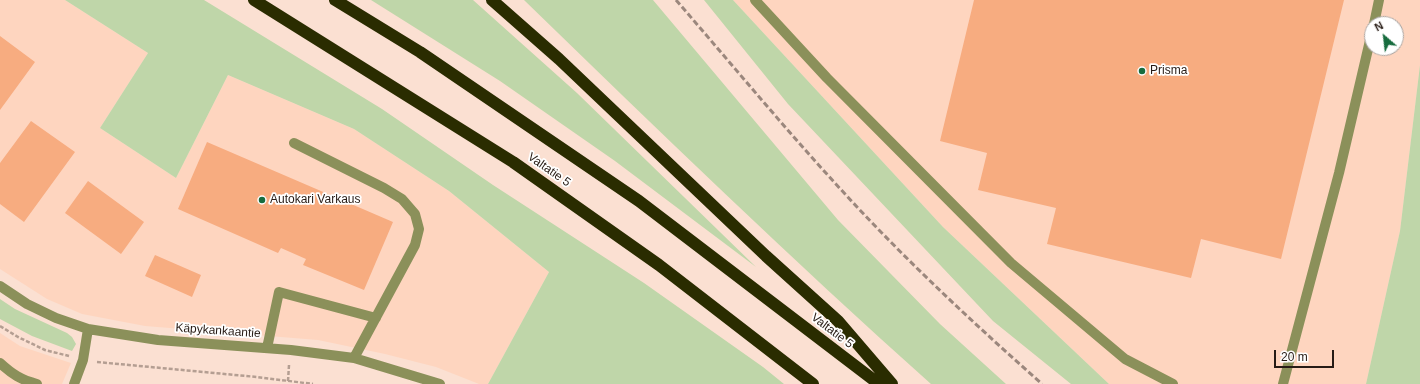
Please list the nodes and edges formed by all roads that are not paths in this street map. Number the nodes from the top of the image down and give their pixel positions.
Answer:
1 (254, 0) edge
2 (335, 0) edge
3 (492, 0) edge
4 (755, 0) edge
5 (1379, 0) edge
6 (1376, 16) edge
7 (1366, 56) edge
8 (294, 143) dead end
9 (0, 286) edge
10 (376, 318) junction
11 (88, 329) junction
12 (267, 348) junction
13 (354, 358) junction
14 (0, 363) edge
15 (37, 384) edge
16 (74, 384) edge
17 (440, 384) edge
18 (813, 384) edge
19 (879, 384) edge
20 (892, 384) edge
21 (1173, 384) edge
22 (1282, 384) edge

1 - 18 highway, Valtatie 5
2 - 19 highway, Valtatie 5
3 - 20 highway
4 - 21 street
5 - 6 street
7 - 22 street
8 - 10 street
9 - 11 street, Käpykankaantie
10 - 12 street
10 - 13 street
11 - 12 street, Käpykankaantie
11 - 16 street
12 - 13 street, Käpykankaantie
13 - 17 street, Käpykankaantie
14 - 15 street

